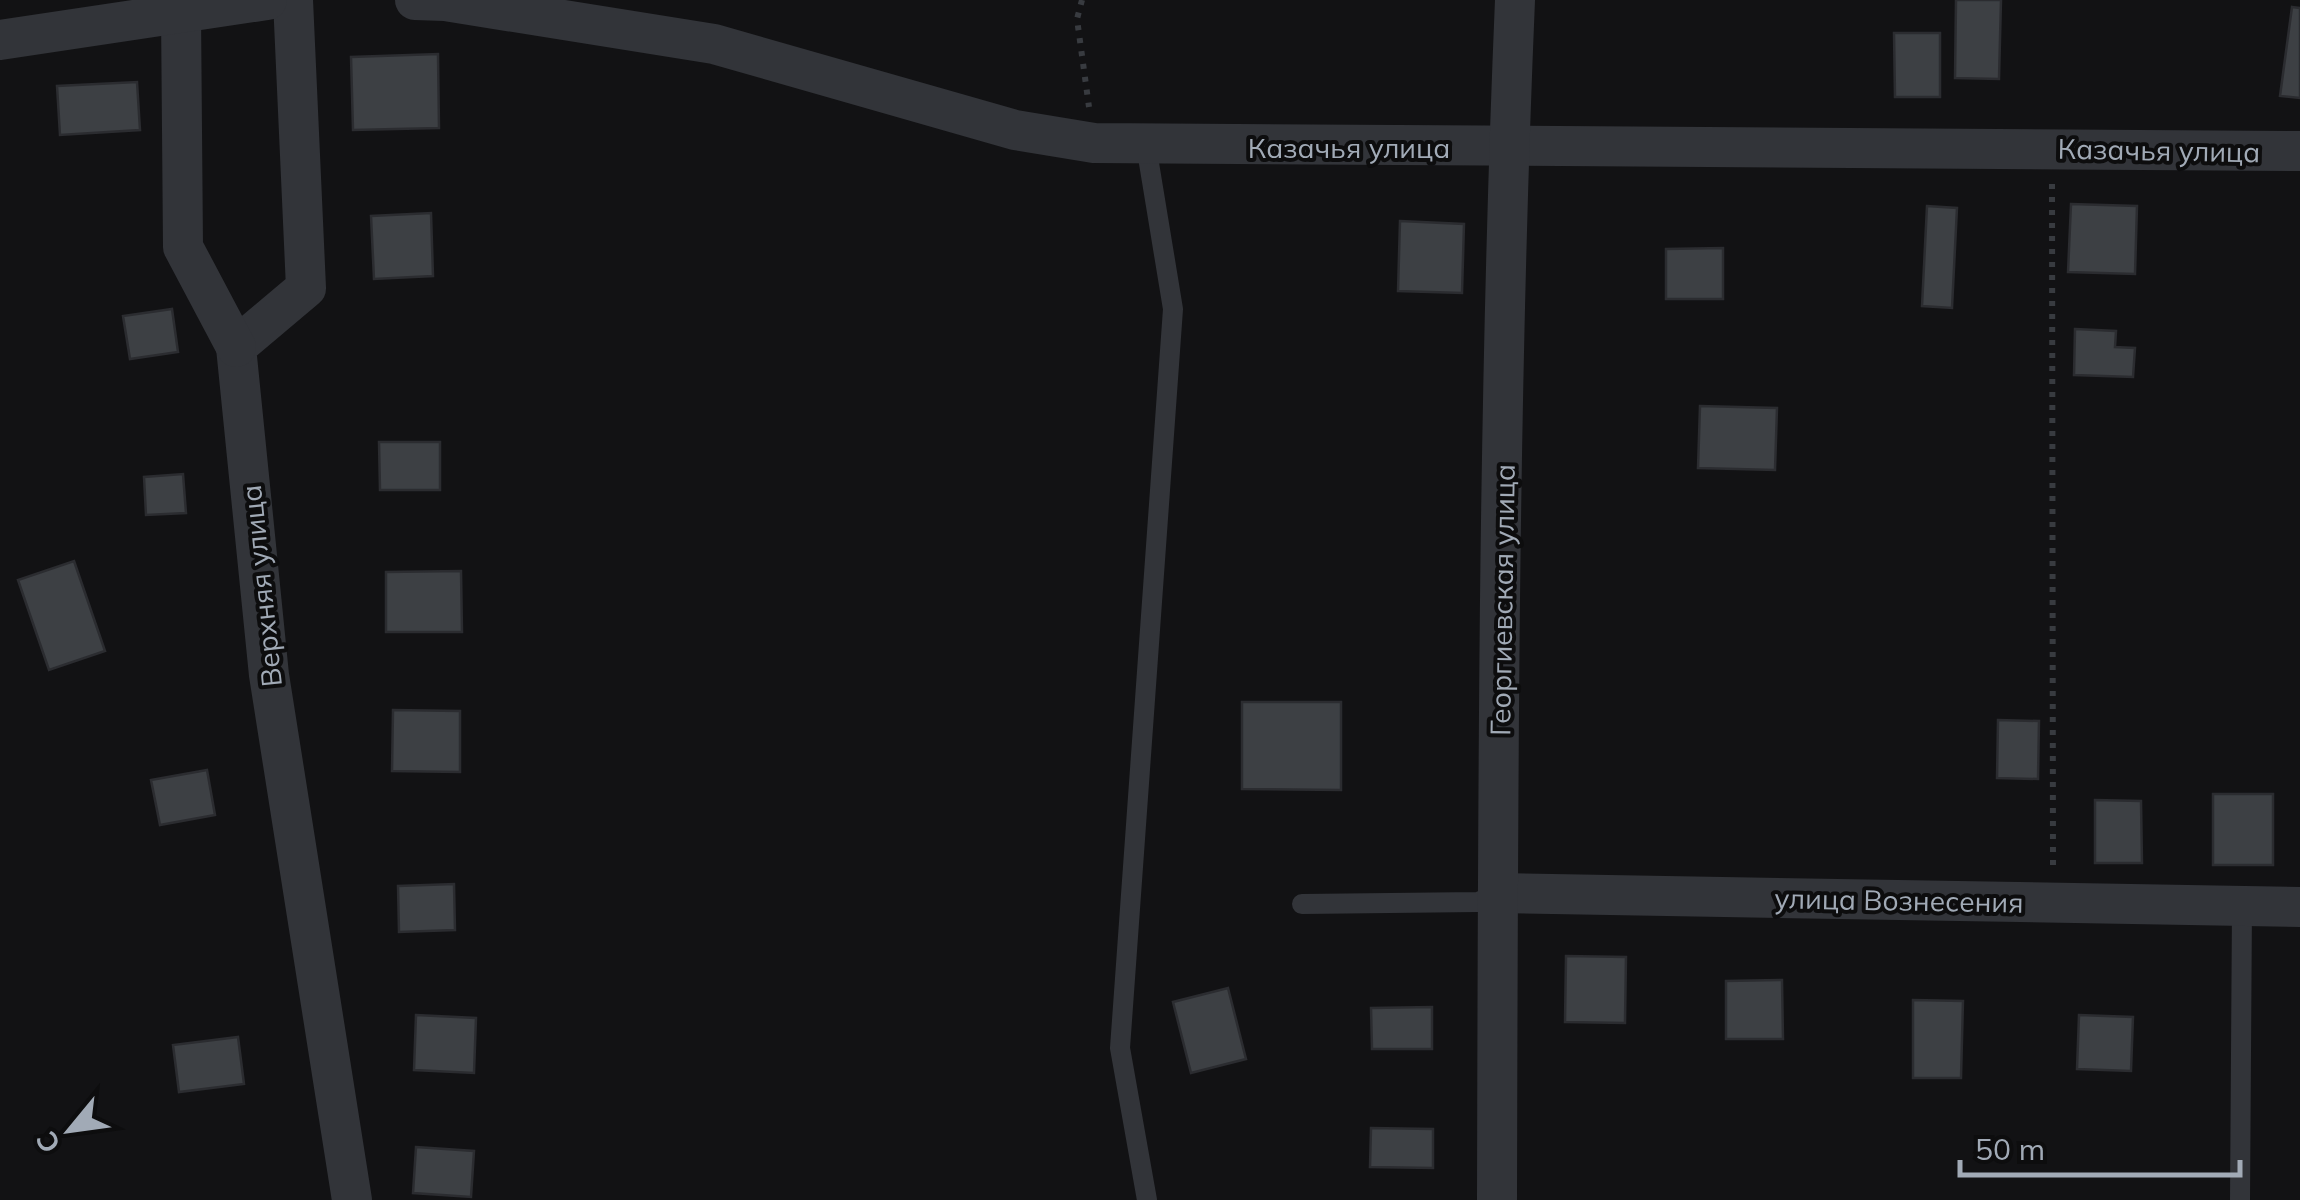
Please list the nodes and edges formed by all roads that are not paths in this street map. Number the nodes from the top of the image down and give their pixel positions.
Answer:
1 (267, 0) edge
2 (293, 0) edge
3 (415, 0) edge
4 (1514, 0) edge
5 (181, 13) junction
6 (0, 40) edge
7 (1146, 145) junction
8 (1508, 148) junction
9 (2300, 152) edge
10 (236, 347) junction
11 (1498, 893) junction
12 (1302, 904) dead end
13 (2242, 906) junction
14 (2300, 906) edge
15 (352, 1200) edge
16 (1146, 1200) edge
17 (1497, 1200) edge
18 (2240, 1200) edge

1 - 5 street
2 - 10 street
3 - 7 street, Казачья улица
4 - 8 street, Георгиевская улица
5 - 6 street
5 - 10 street
7 - 8 street, Казачья улица
7 - 16 lane
8 - 9 street, Казачья улица
8 - 11 street, Георгиевская улица
10 - 15 street, Верхняя улица
11 - 12 lane
11 - 13 street, улица Вознесения
11 - 17 street, Георгиевская улица
13 - 14 street, улица Вознесения
13 - 18 lane

